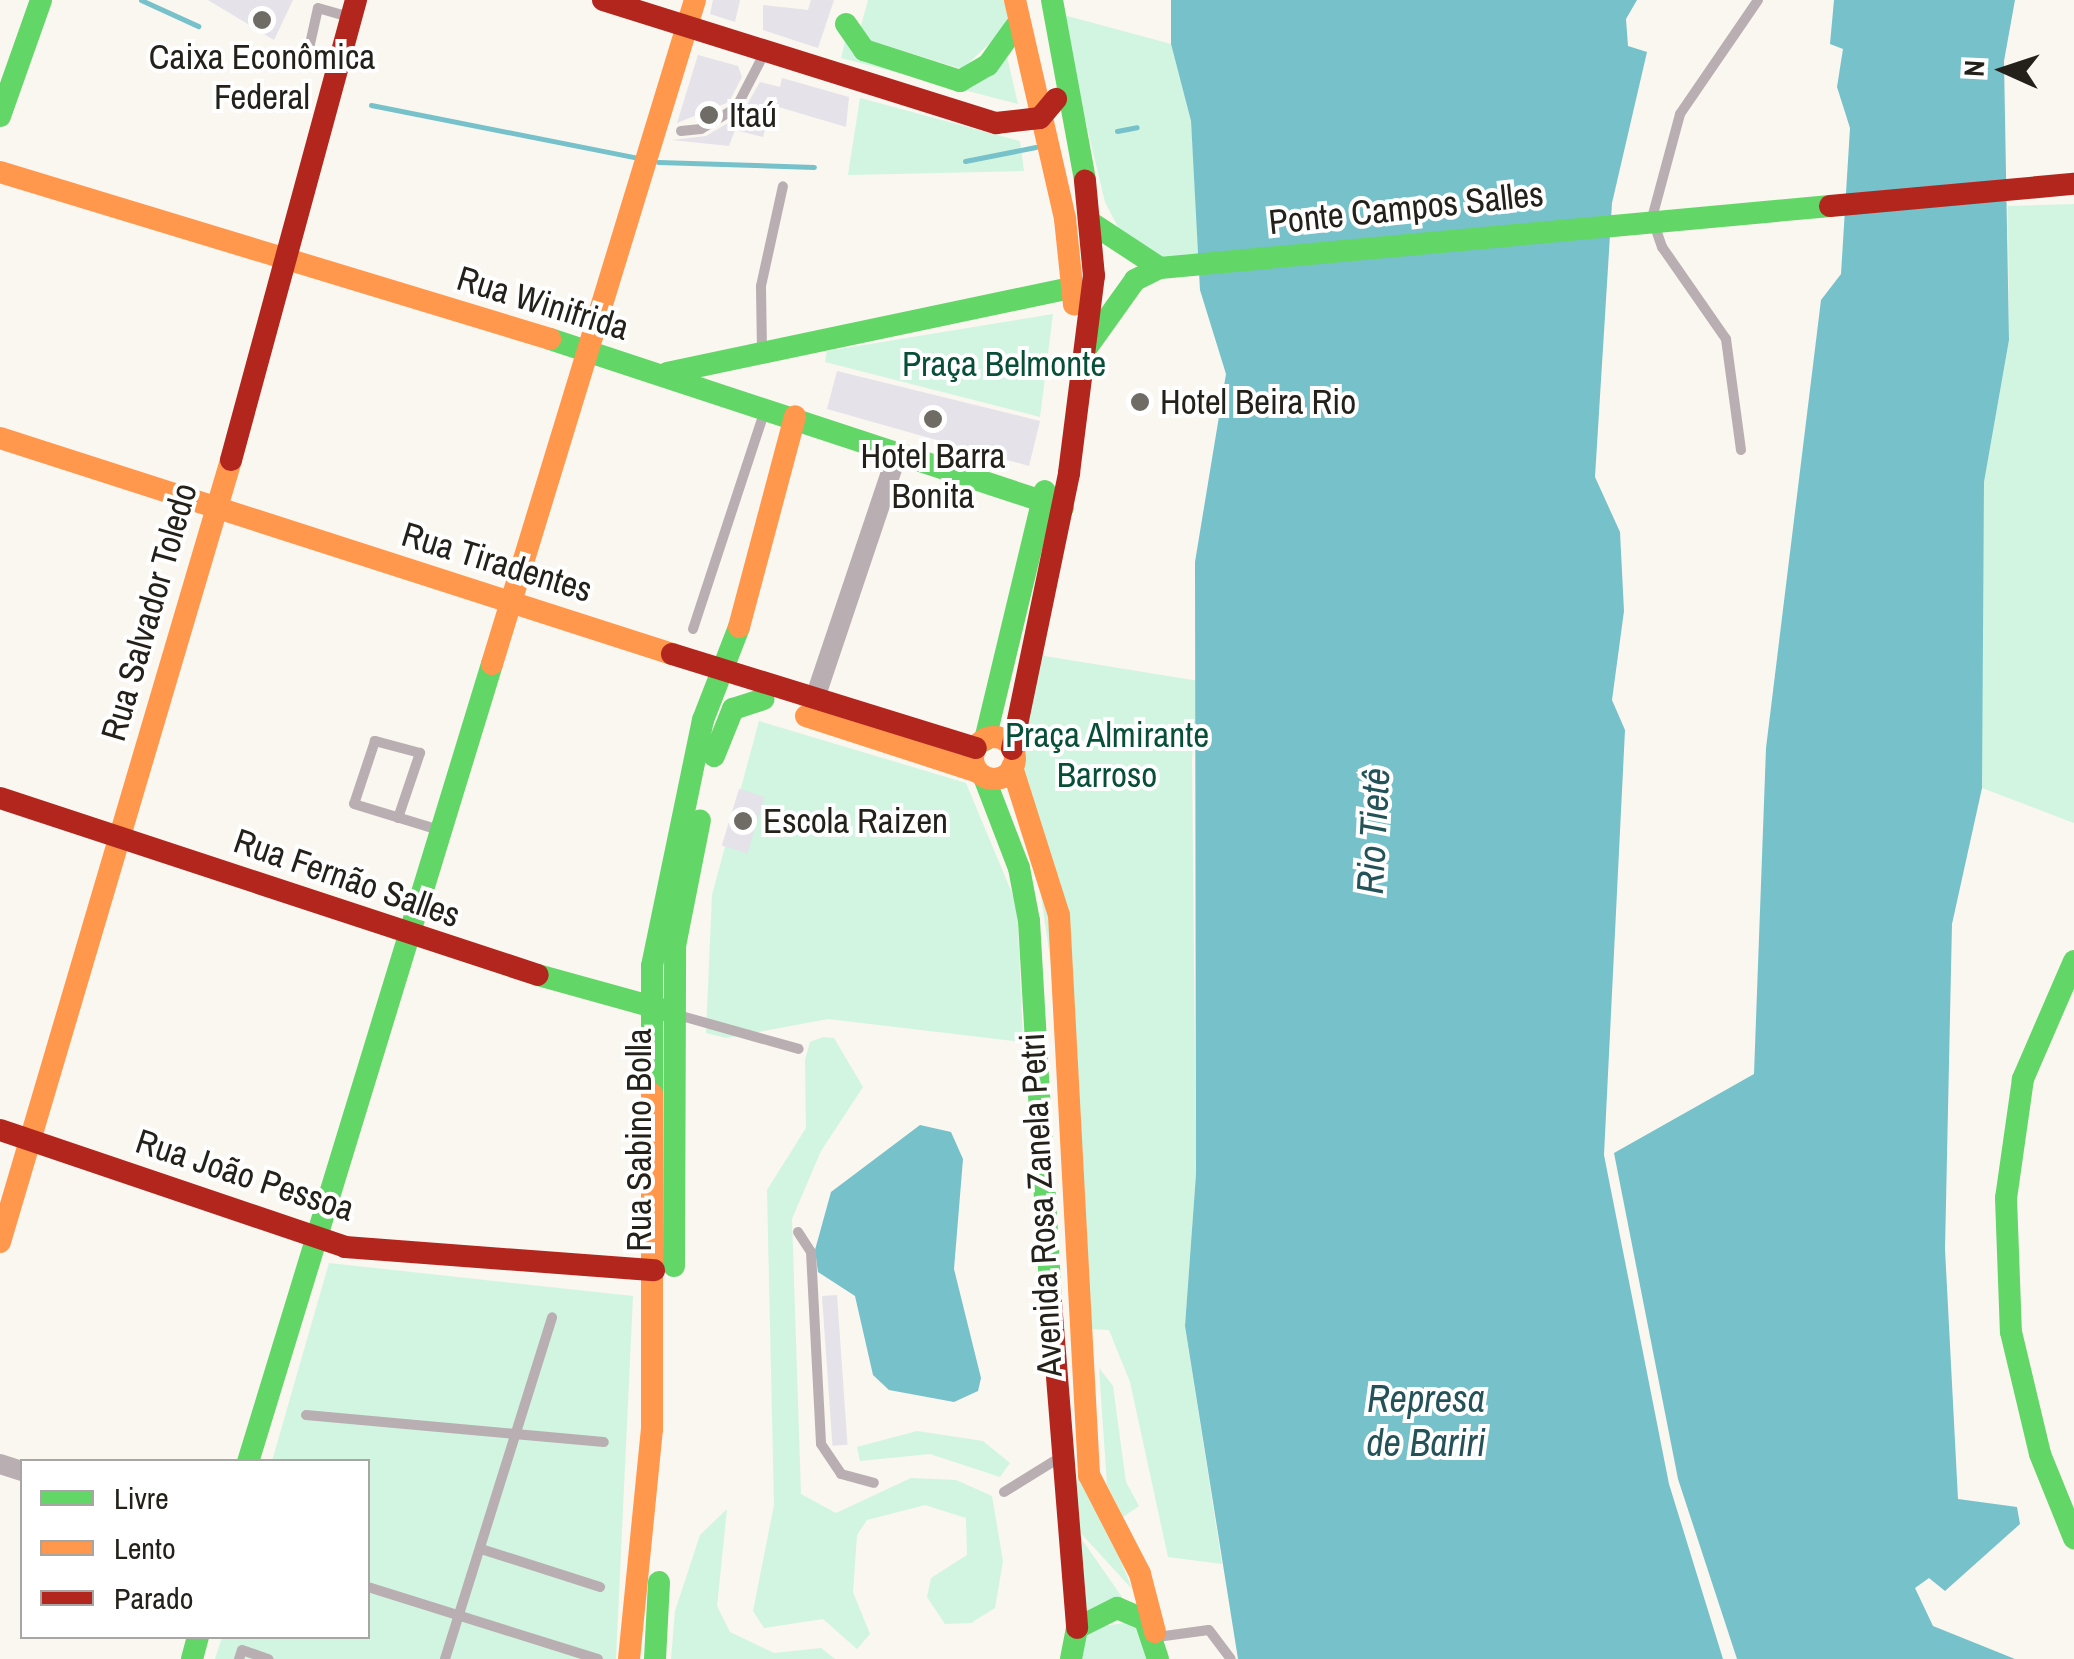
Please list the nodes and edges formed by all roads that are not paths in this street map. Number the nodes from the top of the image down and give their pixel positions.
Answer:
1 (41, 0) edge
2 (603, 0) edge
3 (695, 0) edge
4 (850, 0) edge
5 (1758, 0) edge
6 (1052, 8) edge
7 (1015, 10) edge
8 (352, 16) edge
9 (846, 24) junction
10 (687, 28) junction
11 (765, 51) junction
12 (306, 62) dead end
13 (832, 71) junction
14 (1066, 84) junction
15 (0, 116) edge
16 (681, 131) dead end
17 (1045, 138) junction
18 (0, 172) edge
19 (2074, 184) edge
20 (784, 186) dead end
21 (1643, 219) junction
22 (1093, 224) junction
23 (290, 260) junction
24 (1160, 268) junction
25 (1074, 286) junction
26 (1088, 346) junction
27 (758, 354) junction
28 (588, 356) junction
29 (662, 374) junction
30 (755, 404) junction
31 (795, 416) junction
32 (0, 438) edge
33 (1741, 450) dead end
34 (897, 454) junction
35 (1053, 505) junction
36 (214, 513) junction
37 (515, 604) junction
38 (693, 629) dead end
39 (728, 669) junction
40 (816, 698) junction
41 (763, 699) junction
42 (980, 744) junction
43 (1012, 758) junction
44 (981, 774) junction
45 (0, 798) edge
46 (398, 818) junction
47 (446, 833) junction
48 (120, 836) junction
49 (414, 940) junction
50 (2074, 961) edge
51 (671, 1013) junction
52 (799, 1049) dead end
53 (0, 1130) edge
54 (31, 1141) junction
55 (798, 1232) dead end
56 (316, 1240) junction
57 (0, 1242) edge
58 (654, 1270) junction
59 (552, 1317) dead end
60 (1083, 1338) junction
61 (1055, 1340) junction
62 (306, 1415) dead end
63 (515, 1437) junction
64 (604, 1442) dead end
65 (1060, 1458) junction
66 (249, 1459) edge
67 (874, 1483) dead end
68 (1004, 1492) dead end
69 (2065, 1496) edge
70 (2074, 1538) edge
71 (481, 1550) junction
72 (600, 1587) dead end
73 (370, 1588) edge
74 (460, 1618) junction
75 (1077, 1628) junction
76 (1157, 1649) edge
77 (631, 1657) edge
78 (239, 1659) edge
79 (268, 1659) edge
80 (446, 1659) edge
81 (598, 1659) edge
82 (656, 1659) edge
83 (1071, 1659) edge
84 (1231, 1659) edge

1 - 15 main road
2 - 10 main road
3 - 10 main road
4 - 9 main road
5 - 21 lane
6 - 7 main road
6 - 14 main road, Avenida Rosa Zanela Petri
7 - 9 main road
7 - 17 main road, Avenida Rosa Zanela Petri
8 - 12 lane
8 - 23 main road, Rua Salvador Toledo
9 - 13 main road
10 - 11 main road
10 - 28 main road
11 - 13 main road
11 - 16 lane
13 - 17 main road
14 - 17 main road
14 - 22 main road, Avenida Rosa Zanela Petri
17 - 25 main road, Avenida Rosa Zanela Petri
18 - 23 main road, Rua Winifrida
19 - 21 main road, Ponte Campos Salles
20 - 27 lane
21 - 24 main road, Ponte Campos Salles
21 - 33 lane
22 - 24 main road
22 - 26 main road, Avenida Rosa Zanela Petri
23 - 28 main road, Rua Winifrida
23 - 36 main road, Rua Salvador Toledo
24 - 26 main road
25 - 27 main road
25 - 35 main road, Avenida Rosa Zanela Petri
26 - 35 main road, Avenida Rosa Zanela Petri
27 - 29 main road
27 - 30 main road
28 - 29 main road, Rua Winifrida
28 - 37 main road
29 - 30 main road, Rua Winifrida
30 - 31 main road, Rua Winifrida
30 - 38 lane
31 - 34 main road, Rua Winifrida
31 - 39 main road, Rua Sabino Bolla
32 - 36 main road, Rua Tiradentes
34 - 35 main road, Rua Winifrida
34 - 40 street
35 - 42 main road, Avenida Rosa Zanela Petri
35 - 43 main road, Avenida Rosa Zanela Petri
36 - 37 main road, Rua Tiradentes
36 - 48 main road, Rua Salvador Toledo
37 - 39 main road, Rua Tiradentes
37 - 47 main road
39 - 40 main road, Rua Tiradentes
39 - 41 main road
39 - 51 main road, Rua Sabino Bolla
40 - 42 main road, Rua Tiradentes
41 - 44 main road
41 - 51 main road, Rua Sabino Bolla
42 - 43 main road, Rua Tiradentes
42 - 44 main road, Avenida Rosa Zanela Petri
43 - 44 main road
43 - 60 main road, Avenida Rosa Zanela Petri
44 - 61 main road, Avenida Rosa Zanela Petri
45 - 48 main road, Rua Fernão Salles
46 - 46 lane
46 - 47 lane
47 - 49 main road
48 - 49 main road, Rua Fernão Salles
48 - 54 main road, Rua Salvador Toledo
49 - 51 main road, Rua Fernão Salles
49 - 56 main road
50 - 69 main road
51 - 52 lane
51 - 58 main road, Rua Sabino Bolla
51 - 82 main road, Rua Sabino Bolla
53 - 54 main road, Rua João Pessoa
54 - 56 main road, Rua João Pessoa
54 - 57 main road, Rua Salvador Toledo
55 - 67 lane
56 - 58 main road, Rua João Pessoa
56 - 66 main road
58 - 77 main road, Rua Sabino Bolla
59 - 63 lane
60 - 61 main road
60 - 76 main road, Avenida Rosa Zanela Petri
61 - 65 main road, Avenida Rosa Zanela Petri
62 - 63 lane
63 - 64 lane
63 - 71 lane
65 - 68 lane
65 - 75 main road, Avenida Rosa Zanela Petri
69 - 70 main road
71 - 72 lane
71 - 74 lane
73 - 74 lane
74 - 80 lane
74 - 81 lane
75 - 76 main road
75 - 83 main road, Avenida Rosa Zanela Petri
76 - 84 lane
78 - 79 lane

